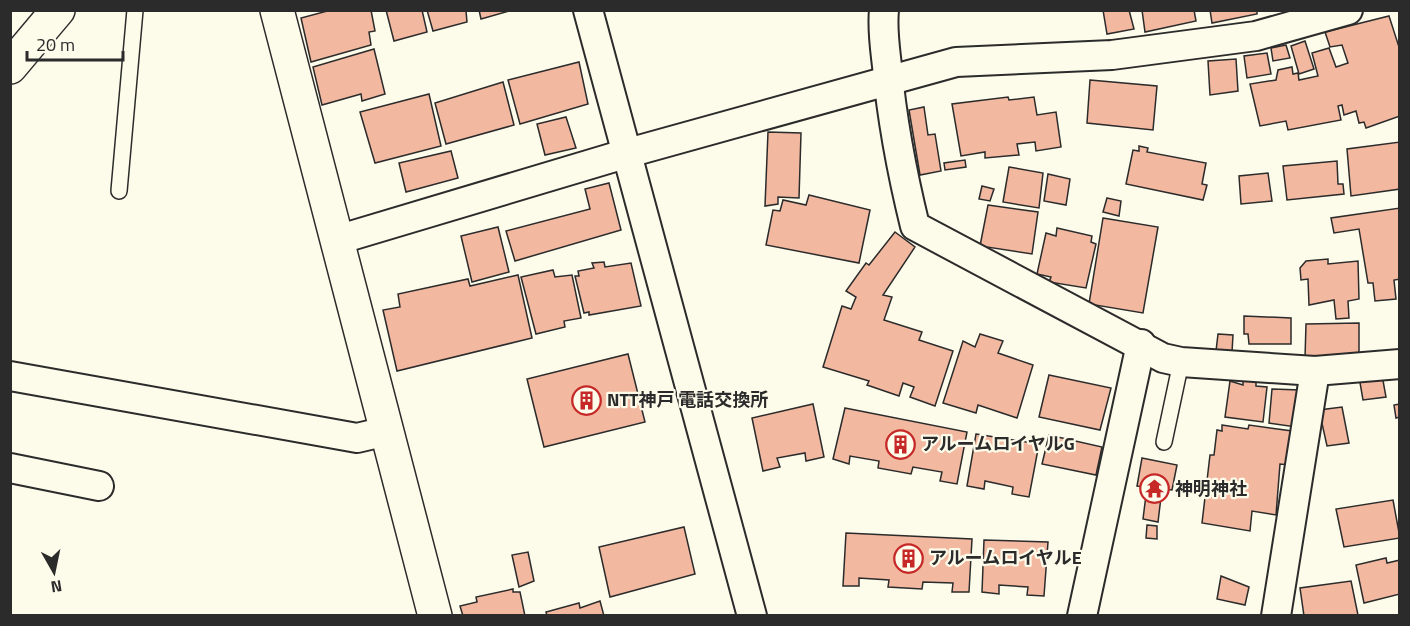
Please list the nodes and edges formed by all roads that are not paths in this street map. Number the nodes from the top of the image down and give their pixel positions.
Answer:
1 (58, 10) edge
2 (135, 10) edge
3 (278, 10) edge
4 (588, 10) edge
5 (884, 10) edge
6 (1348, 10) edge
7 (10, 67) edge
8 (888, 82) junction
9 (628, 153) junction
10 (119, 191) dead end
11 (337, 240) junction
12 (1141, 344) junction
13 (1181, 362) junction
14 (1400, 364) edge
15 (1316, 371) junction
16 (10, 376) edge
17 (387, 431) junction
18 (1164, 442) dead end
19 (10, 468) edge
20 (99, 486) dead end
21 (435, 615) edge
22 (752, 615) edge
23 (1082, 615) edge
24 (1276, 615) edge

1 - 7 street
2 - 10 lane
3 - 11 street
4 - 9 street
5 - 8 street
6 - 8 street
8 - 9 street
8 - 12 street
9 - 11 street
9 - 22 street
11 - 17 street
12 - 13 street
12 - 23 street
13 - 15 street
13 - 18 lane
14 - 15 street
15 - 24 street
16 - 17 street
17 - 21 street
19 - 20 street

